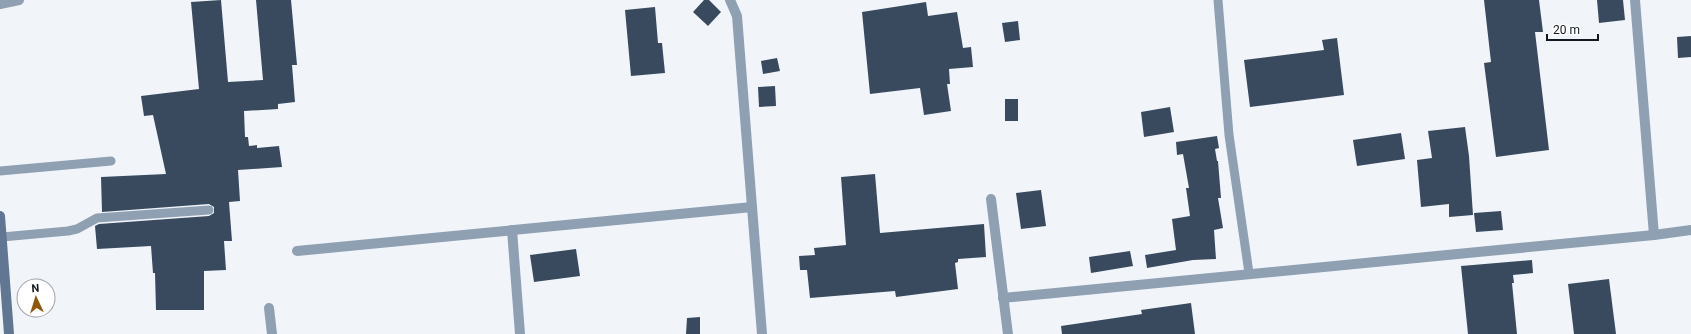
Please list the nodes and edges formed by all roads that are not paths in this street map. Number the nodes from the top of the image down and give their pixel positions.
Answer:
1 (19, 0) edge
2 (730, 0) edge
3 (1218, 0) edge
4 (1634, 0) edge
5 (0, 4) edge
6 (111, 161) dead end
7 (0, 171) edge
8 (991, 199) dead end
9 (752, 207) junction
10 (209, 210) dead end
11 (0, 216) edge
12 (512, 230) junction
13 (1691, 230) edge
14 (1654, 235) junction
15 (2, 238) junction
16 (297, 251) dead end
17 (1249, 273) junction
18 (1003, 298) junction
19 (269, 308) dead end
20 (4, 311) edge
21 (9, 334) edge
22 (272, 334) edge
23 (520, 334) edge
24 (762, 334) edge
25 (1008, 334) edge

1 - 5 street
2 - 9 street
3 - 17 lane
4 - 14 street
6 - 7 lane
8 - 18 street
9 - 12 street
9 - 24 street
10 - 15 lane
11 - 15 main road
12 - 16 street
12 - 23 street
13 - 14 street
14 - 17 street
15 - 20 main road
17 - 18 street
18 - 25 street
19 - 22 street
20 - 21 main road

